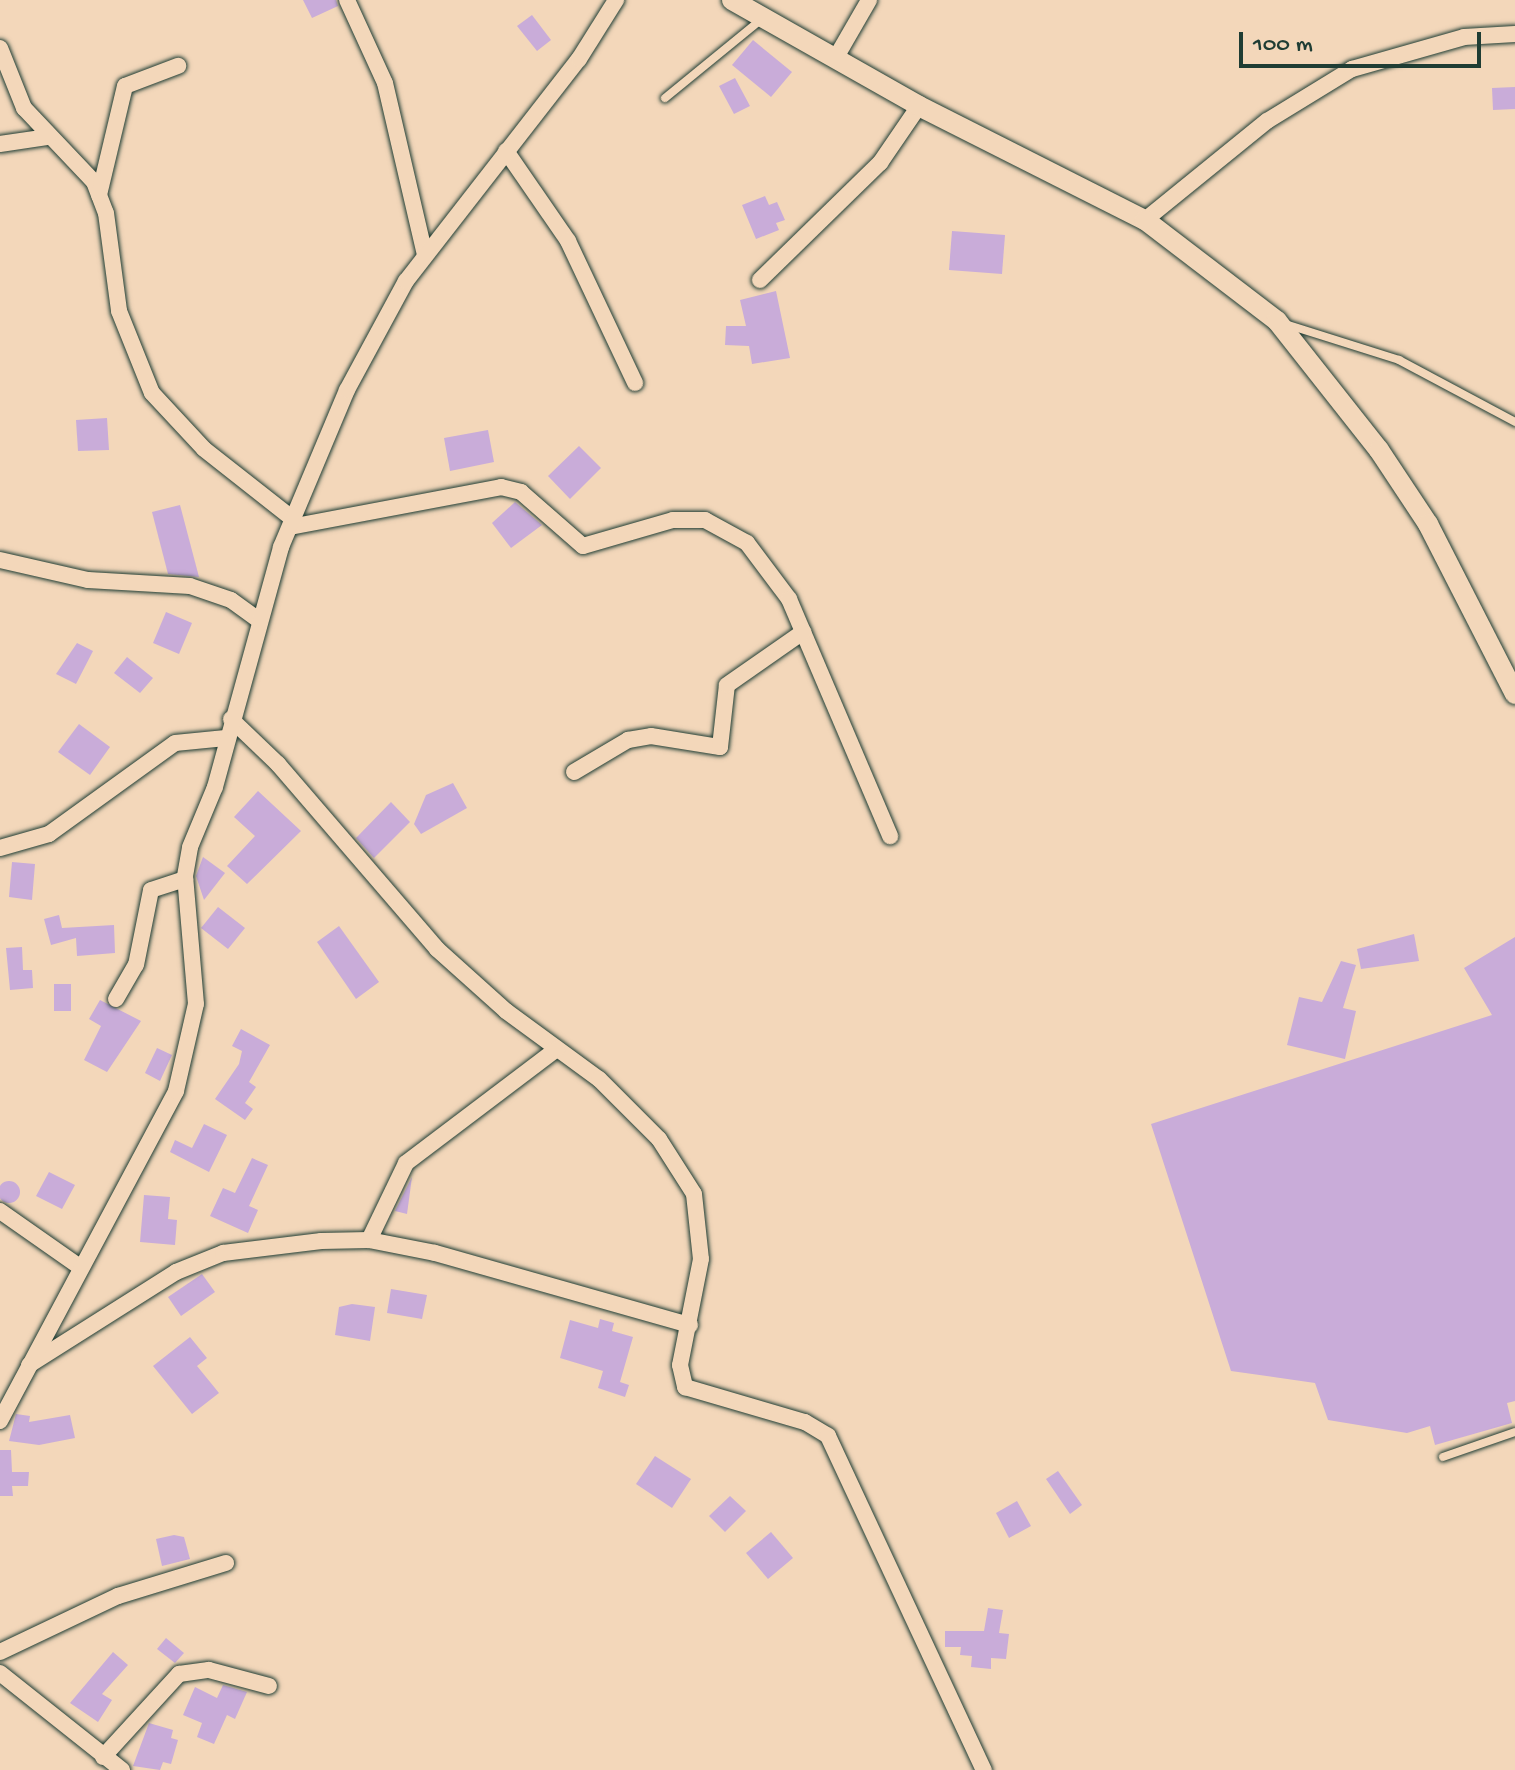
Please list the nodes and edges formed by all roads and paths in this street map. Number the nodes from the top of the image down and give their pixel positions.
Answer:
1 (347, 0) edge
2 (616, 0) edge
3 (732, 0) edge
4 (869, 0) edge
5 (762, 19) junction
6 (1515, 34) edge
7 (0, 48) edge
8 (835, 59) junction
9 (178, 66) dead end
10 (665, 98) dead end
11 (919, 106) junction
12 (48, 137) junction
13 (0, 144) edge
14 (506, 151) junction
15 (99, 196) junction
16 (1145, 220) junction
17 (425, 255) junction
18 (760, 280) dead end
19 (1277, 321) junction
20 (635, 383) dead end
21 (1515, 422) edge
22 (291, 523) junction
23 (0, 560) edge
24 (257, 619) junction
25 (803, 632) junction
26 (1515, 694) edge
27 (231, 719) junction
28 (226, 738) junction
29 (574, 772) dead end
30 (890, 836) dead end
31 (0, 848) edge
32 (185, 879) junction
33 (116, 999) dead end
34 (557, 1049) junction
35 (0, 1211) edge
36 (369, 1240) junction
37 (80, 1267) junction
38 (690, 1325) junction
39 (28, 1366) junction
40 (0, 1421) edge
41 (1515, 1432) edge
42 (1443, 1457) dead end
43 (226, 1563) dead end
44 (0, 1652) edge
45 (0, 1673) edge
46 (269, 1686) dead end
47 (103, 1757) junction
48 (122, 1770) edge
49 (984, 1770) edge

1 - 17 street
2 - 14 street
3 - 5 street
4 - 8 street
5 - 8 street
5 - 10 lane
6 - 16 street
7 - 12 street
8 - 11 street
9 - 15 street
11 - 16 street
11 - 18 street
12 - 13 street
12 - 15 street
14 - 17 street
14 - 20 street
15 - 22 street
16 - 19 street
17 - 22 street
19 - 21 lane
19 - 26 street
22 - 24 street
22 - 25 street
23 - 24 street
24 - 27 street
25 - 29 street
25 - 30 street
27 - 28 street
27 - 34 street
28 - 31 street
28 - 32 street
32 - 33 street
32 - 37 street
34 - 36 street
34 - 38 street
35 - 37 street
36 - 38 street
36 - 39 street
37 - 39 street
38 - 49 street
39 - 40 street
41 - 42 lane
43 - 44 street
45 - 47 street
46 - 47 street
47 - 48 street

